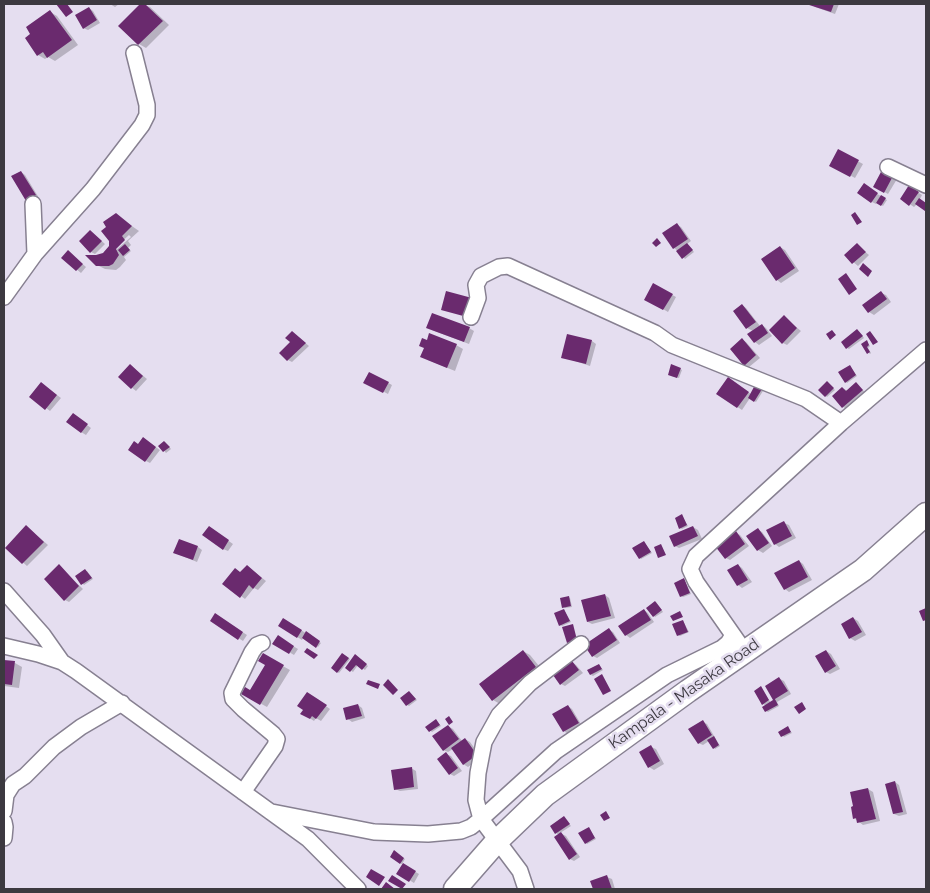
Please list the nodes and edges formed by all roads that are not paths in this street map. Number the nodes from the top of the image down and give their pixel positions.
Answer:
1 (134, 53) dead end
2 (888, 167) dead end
3 (926, 185) edge
4 (32, 204) dead end
5 (35, 254) junction
6 (4, 297) edge
7 (471, 317) dead end
8 (926, 350) edge
9 (841, 423) junction
10 (926, 514) edge
11 (4, 591) edge
12 (262, 643) dead end
13 (581, 644) dead end
14 (739, 644) junction
15 (4, 646) edge
16 (62, 662) junction
17 (122, 704) junction
18 (8, 785) edge
19 (243, 792) junction
20 (4, 810) edge
21 (272, 812) junction
22 (481, 819) junction
23 (497, 841) junction
24 (358, 889) edge
25 (455, 889) edge
26 (526, 889) edge

1 - 5 street
2 - 3 street
4 - 5 street
5 - 6 street
7 - 9 street
8 - 9 street
9 - 14 street
10 - 14 main road, Kampala - Masaka Road
11 - 16 street
12 - 19 street
13 - 22 street
14 - 22 street
14 - 23 main road, Kampala - Masaka Road
15 - 16 street
16 - 17 street
17 - 18 street
17 - 19 street
18 - 20 street
19 - 21 street
21 - 22 street
21 - 24 street
22 - 23 street
23 - 25 main road, Kampala - Masaka Road
23 - 26 street

